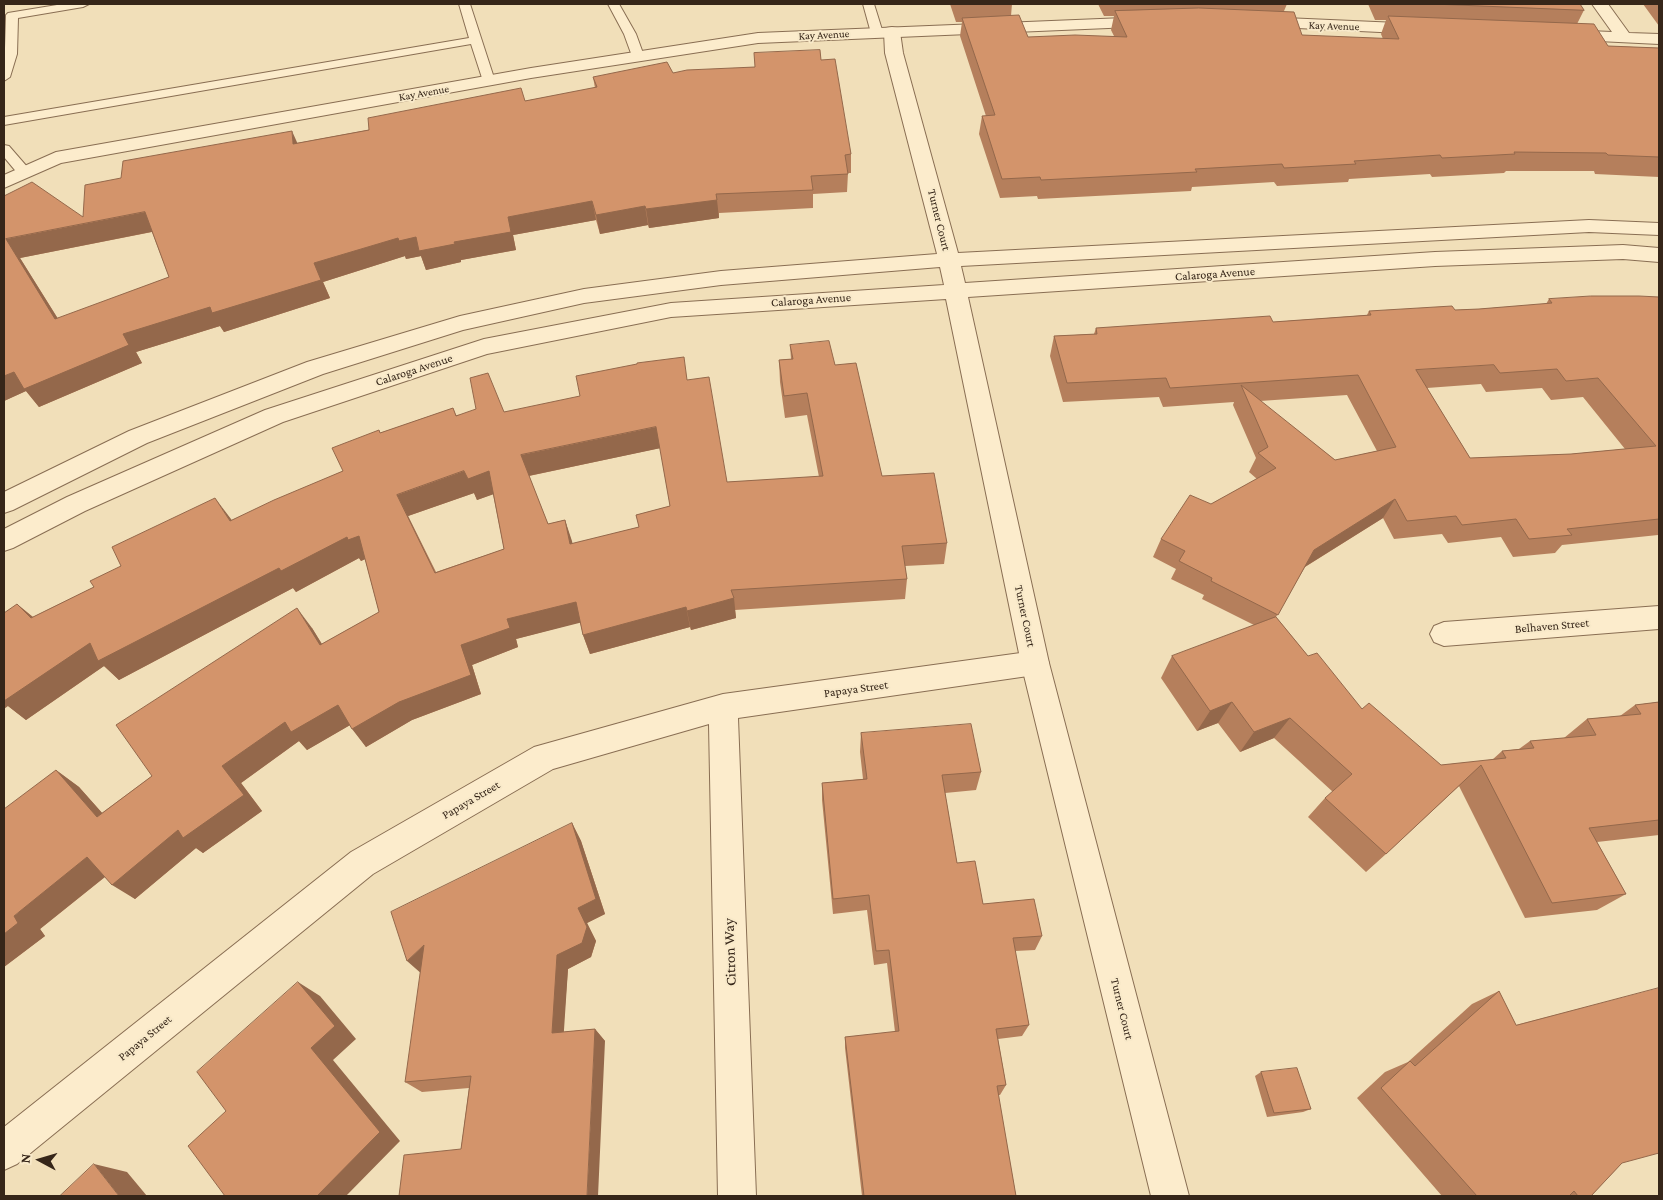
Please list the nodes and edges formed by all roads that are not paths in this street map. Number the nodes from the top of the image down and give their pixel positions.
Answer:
1 (83, 4) edge
2 (464, 4) edge
3 (613, 4) edge
4 (868, 4) edge
5 (1600, 4) edge
6 (1050, 7) dead end
7 (1323, 7) dead end
8 (1166, 21) edge
9 (1243, 22) edge
10 (1064, 26) junction
11 (1331, 26) junction
12 (1438, 30) edge
13 (885, 33) junction
14 (1546, 34) edge
15 (1624, 37) junction
16 (1659, 38) edge
17 (476, 40) junction
18 (638, 56) junction
19 (4, 77) edge
20 (489, 81) junction
21 (4, 121) edge
22 (4, 148) edge
23 (24, 172) junction
24 (4, 182) edge
25 (1659, 229) edge
26 (1659, 255) edge
27 (949, 259) junction
28 (957, 291) junction
29 (4, 503) edge
30 (4, 541) edge
31 (1659, 617) edge
32 (1444, 634) dead end
33 (1035, 663) junction
34 (723, 707) junction
35 (4, 1151) edge
36 (737, 1196) edge
37 (1170, 1196) edge

1 - 19 lane
2 - 17 lane
3 - 18 lane
4 - 13 lane
5 - 15 street
6 - 10 street
7 - 11 street
8 - 10 street, Kay Avenue
9 - 11 street, Kay Avenue
10 - 13 street, Kay Avenue
11 - 12 street, Kay Avenue
13 - 18 street, Kay Avenue
13 - 27 street, Turner Court
14 - 15 street
15 - 16 street
17 - 20 lane
17 - 21 lane
18 - 20 street, Kay Avenue
20 - 23 street, Kay Avenue
22 - 23 lane
23 - 24 street, Kay Avenue
25 - 27 street
26 - 28 street, Calaroga Avenue
27 - 28 street, Turner Court
27 - 29 street
28 - 30 street, Calaroga Avenue
28 - 33 street, Turner Court
31 - 32 street, Belhaven Street
33 - 34 street, Papaya Street
33 - 37 street, Turner Court
34 - 35 street, Papaya Street
34 - 36 street, Citron Way

